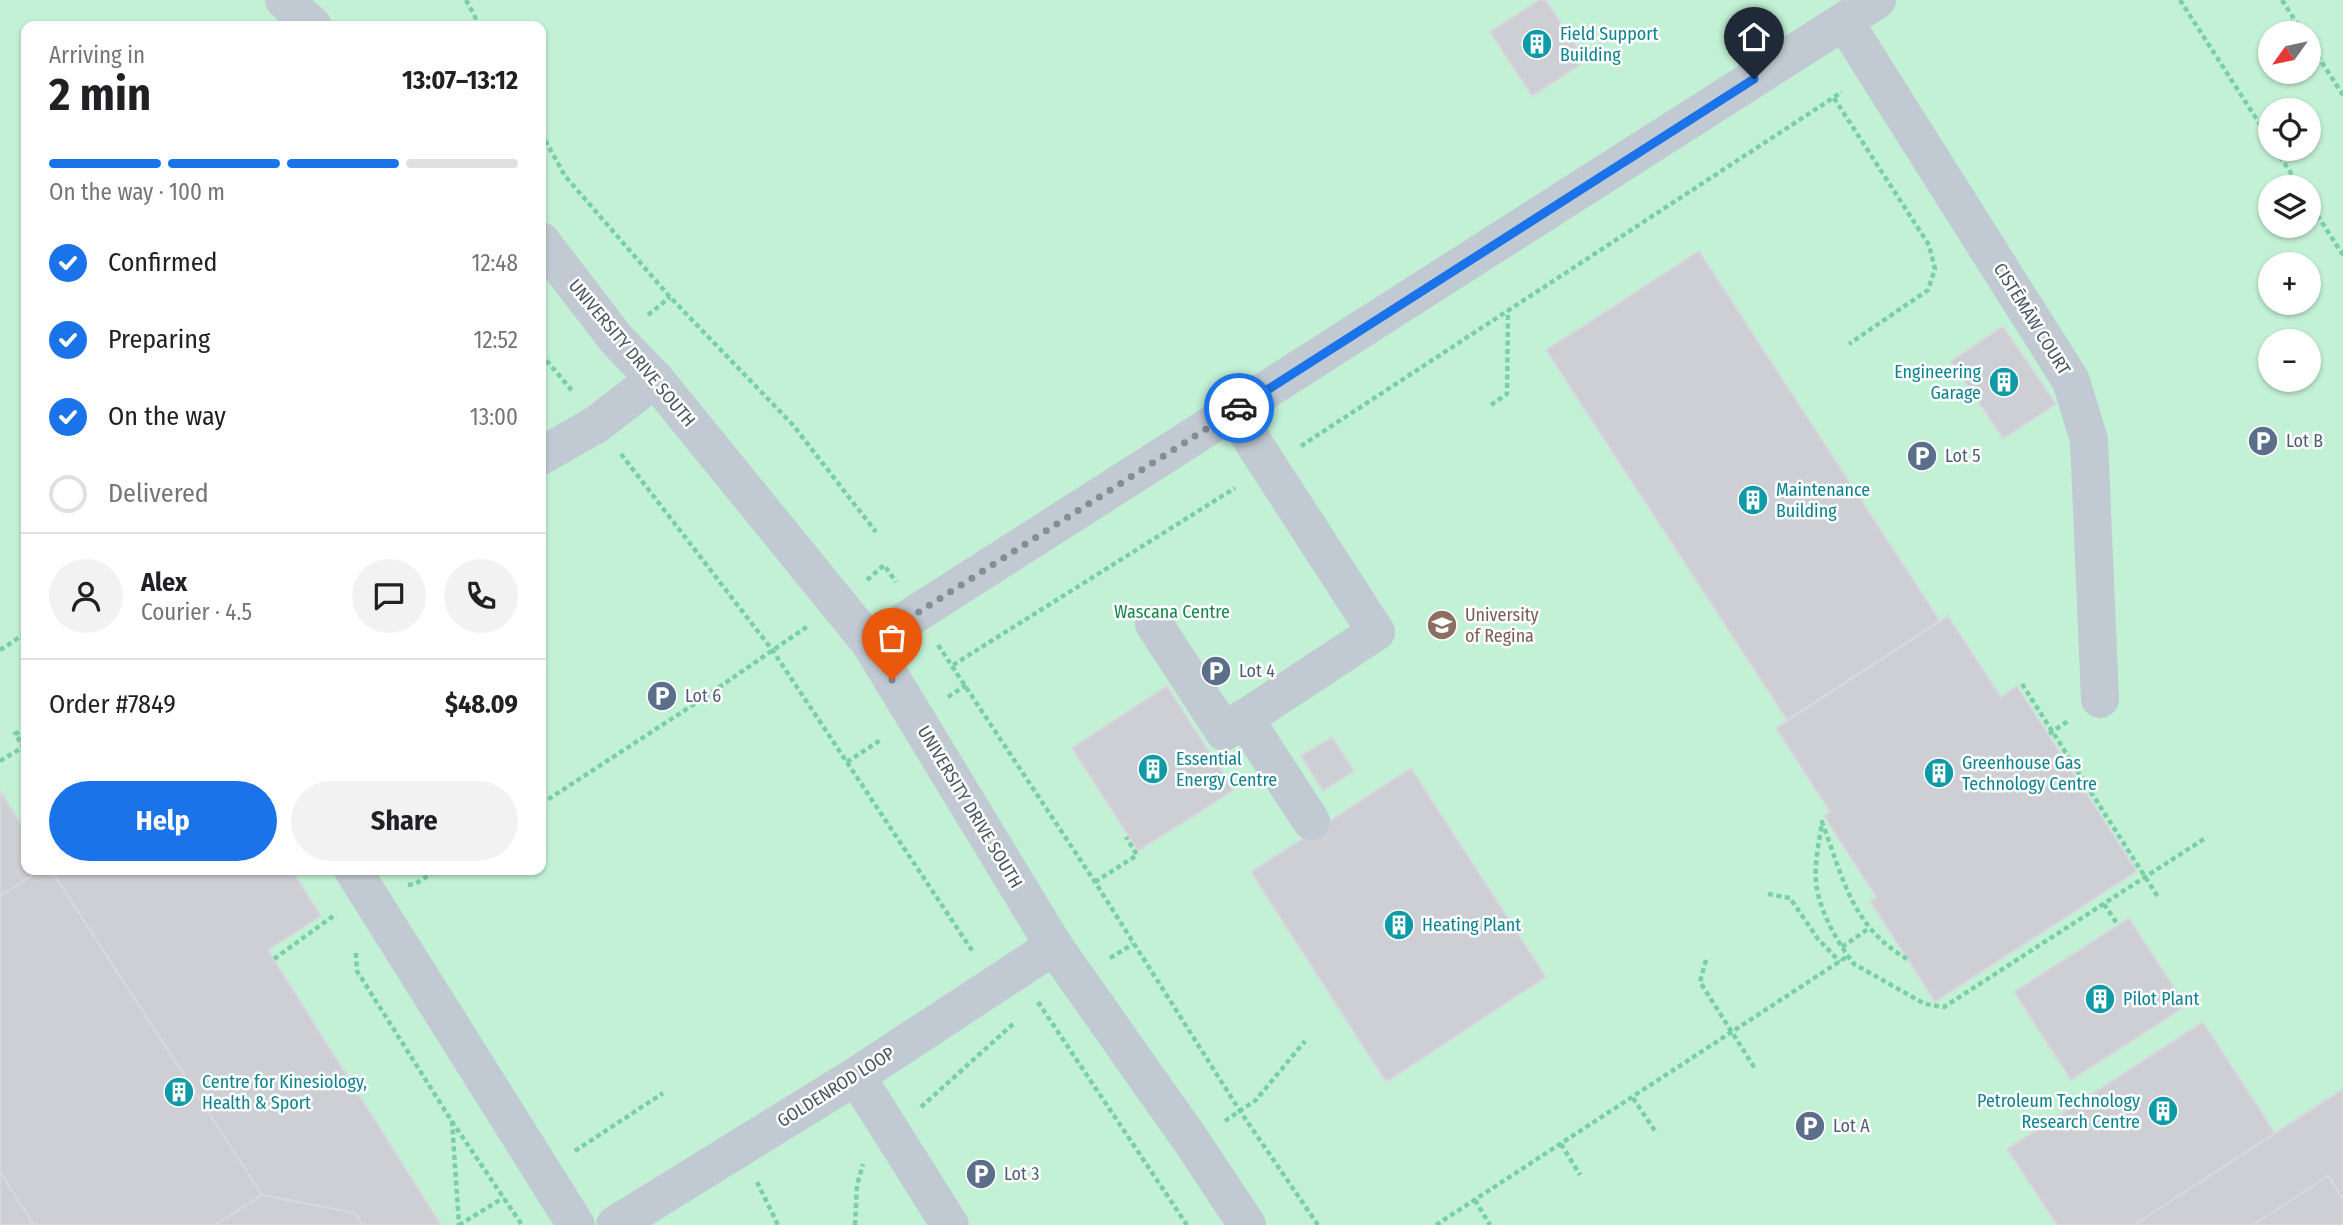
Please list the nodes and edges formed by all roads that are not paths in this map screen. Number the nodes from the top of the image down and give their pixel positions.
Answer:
1 (284, 0) edge
2 (1877, 0) edge
3 (307, 21) edge
4 (1844, 21) junction
5 (546, 248) edge
6 (655, 379) junction
7 (1233, 411) junction
8 (546, 453) edge
9 (1154, 624) dead end
10 (870, 643) junction
11 (2100, 699) dead end
12 (1244, 718) junction
13 (1311, 821) dead end
14 (356, 875) edge
15 (1054, 946) junction
16 (856, 1076) junction
17 (576, 1225) edge
18 (615, 1225) edge
19 (950, 1225) edge
20 (1247, 1225) edge

1 - 3 street
2 - 4 street
4 - 7 street
4 - 11 street, CISTĒMĀW COURT
5 - 6 street, UNIVERSITY DRIVE SOUTH
6 - 8 street
6 - 10 street, UNIVERSITY DRIVE SOUTH
7 - 10 street
7 - 12 street
9 - 12 street
10 - 15 street, UNIVERSITY DRIVE SOUTH
12 - 13 street
14 - 17 street
15 - 16 street, GOLDENROD LOOP
15 - 20 street, UNIVERSITY DRIVE SOUTH
16 - 18 street, GOLDENROD LOOP
16 - 19 street

